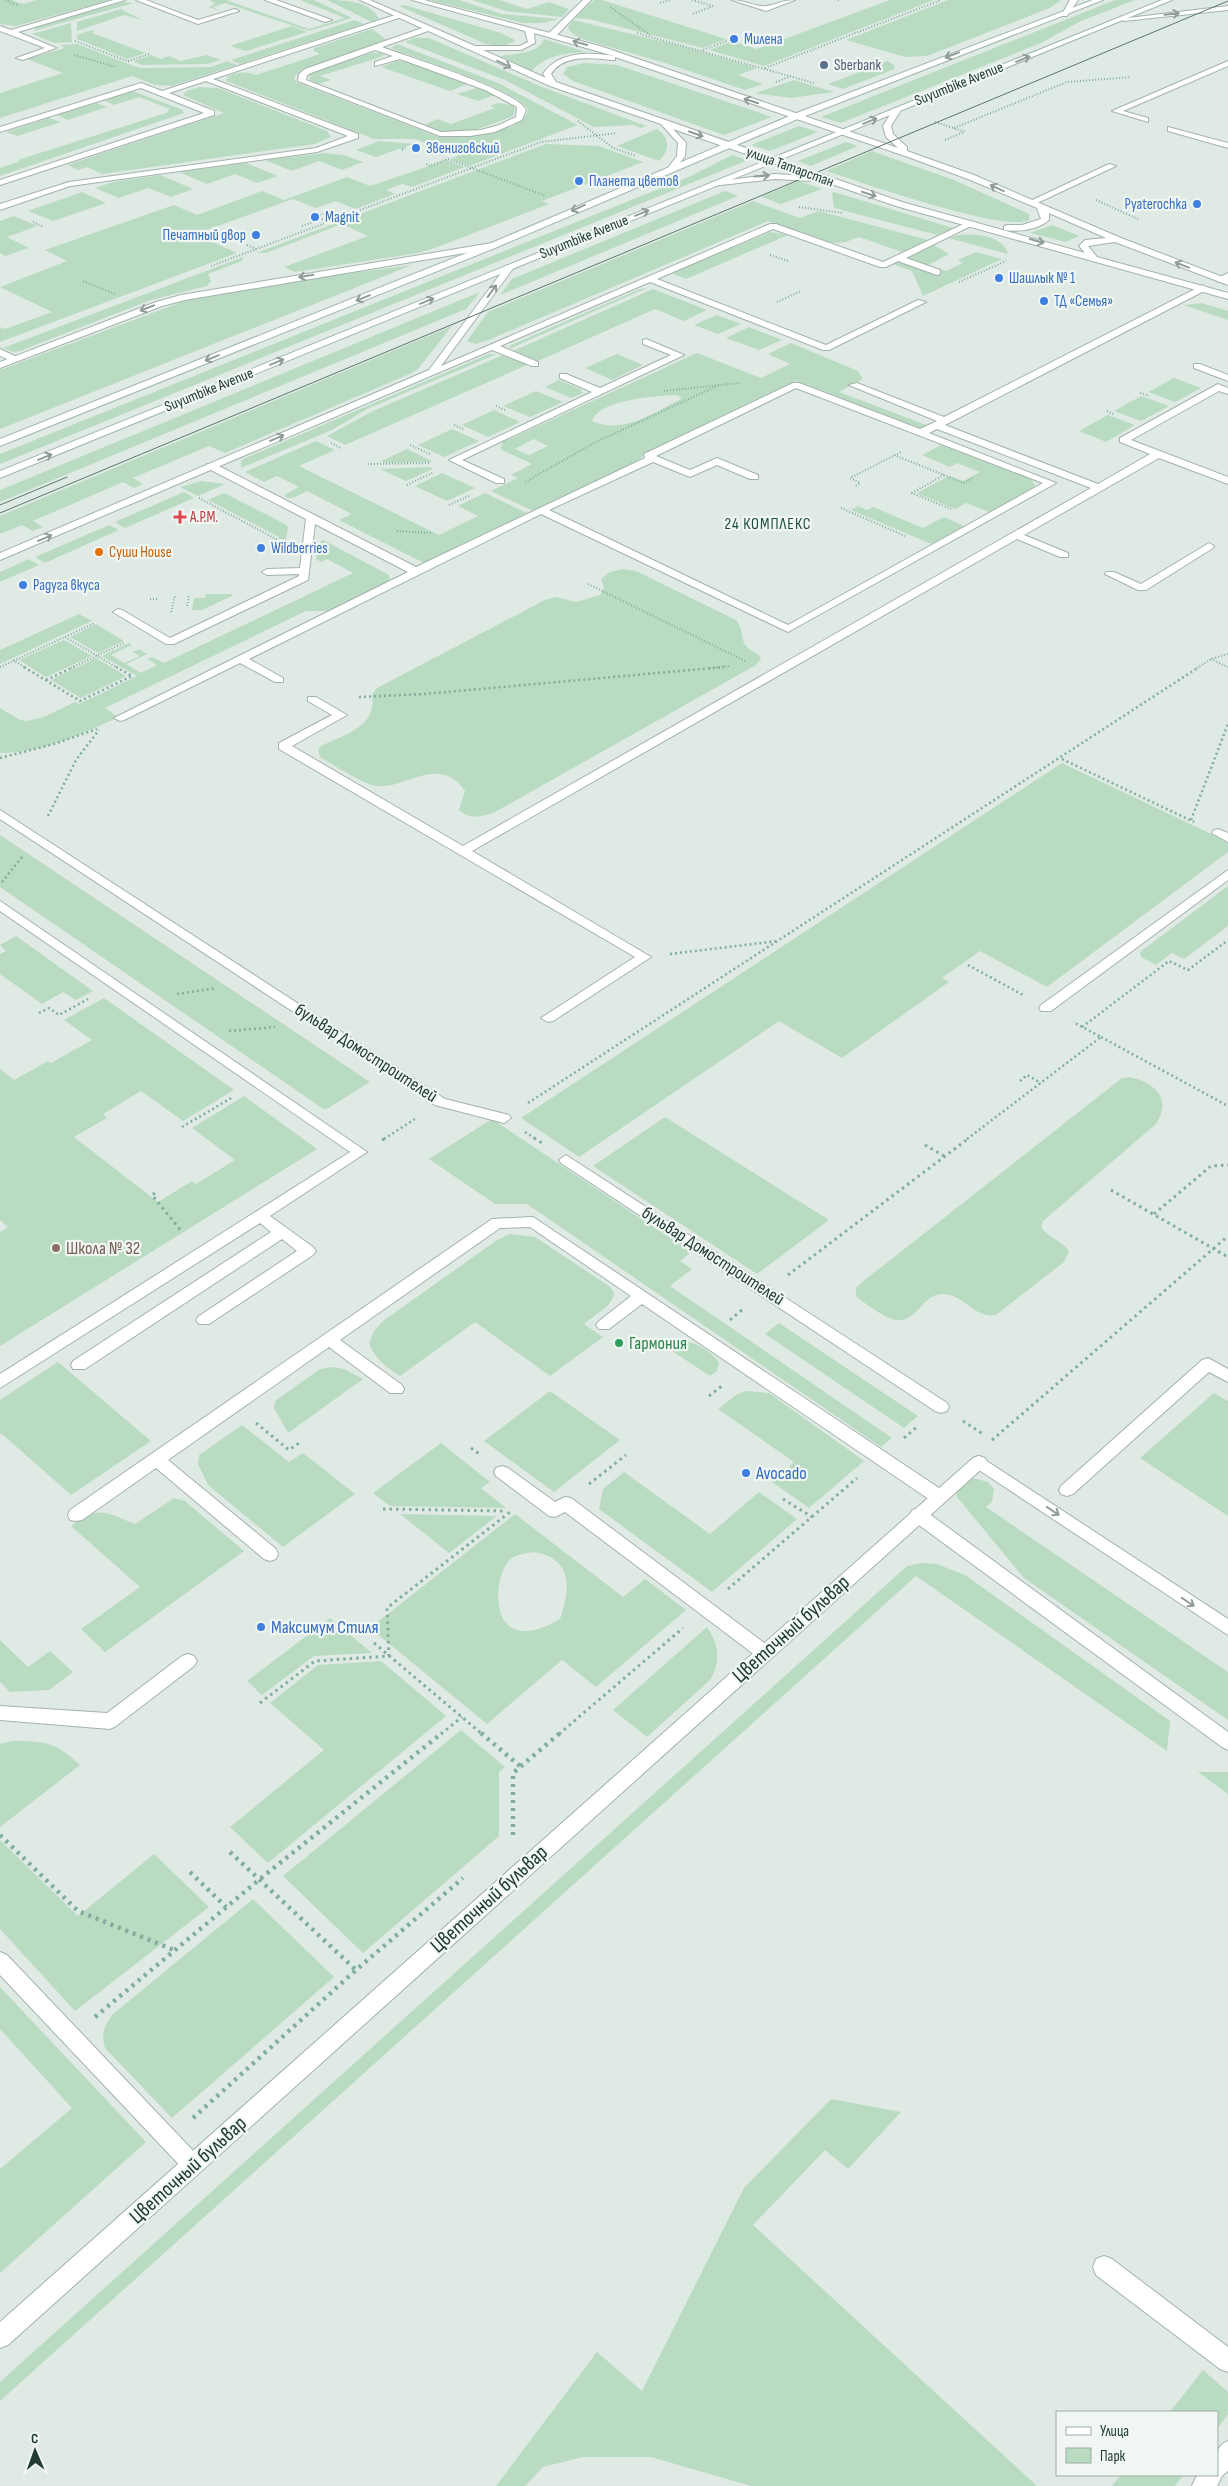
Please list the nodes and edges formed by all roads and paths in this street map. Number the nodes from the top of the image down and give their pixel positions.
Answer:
1 (121, 0) edge
2 (140, 0) edge
3 (269, 0) edge
4 (364, 0) edge
5 (416, 0) edge
6 (587, 0) edge
7 (670, 0) edge
8 (692, 0) edge
9 (736, 0) edge
10 (791, 0) edge
11 (838, 0) edge
12 (941, 0) edge
13 (1074, 0) edge
14 (1099, 0) edge
15 (1168, 0) edge
16 (841, 1) edge
17 (660, 3) dead end
18 (607, 5) dead end
19 (222, 6) dead end
20 (713, 6) dead end
21 (1228, 8) edge
22 (1064, 14) junction
23 (401, 16) junction
24 (1124, 19) junction
25 (328, 20) dead end
26 (0, 28) edge
27 (428, 28) junction
28 (528, 29) junction
29 (11, 32) junction
30 (552, 35) junction
31 (652, 37) dead end
32 (731, 40) dead end
33 (74, 41) dead end
34 (377, 48) junction
35 (470, 48) junction
36 (702, 50) dead end
37 (149, 54) dead end
38 (400, 56) junction
39 (20, 58) dead end
40 (127, 61) junction
41 (631, 61) junction
42 (1228, 63) edge
43 (134, 64) dead end
44 (378, 64) dead end
45 (761, 67) dead end
46 (765, 68) junction
47 (800, 74) dead end
48 (792, 76) junction
49 (1133, 77) dead end
50 (786, 78) dead end
51 (206, 79) junction
52 (815, 83) dead end
53 (478, 84) junction
54 (553, 84) junction
55 (464, 89) dead end
56 (162, 94) junction
57 (505, 97) junction
58 (489, 103) dead end
59 (897, 110) junction
60 (797, 116) junction
61 (927, 120) dead end
62 (1145, 120) dead end
63 (582, 123) dead end
64 (664, 123) junction
65 (954, 128) junction
66 (1171, 129) dead end
67 (0, 130) edge
68 (843, 132) junction
69 (965, 132) dead end
70 (617, 133) dead end
71 (598, 136) junction
72 (728, 145) junction
73 (1228, 146) edge
74 (911, 154) junction
75 (447, 159) dead end
76 (644, 159) dead end
77 (773, 160) junction
78 (426, 164) dead end
79 (1112, 166) dead end
80 (671, 168) junction
81 (472, 169) junction
82 (0, 183) edge
83 (714, 184) junction
84 (840, 184) junction
85 (551, 198) dead end
86 (1030, 203) junction
87 (0, 207) edge
88 (1041, 208) junction
89 (325, 213) junction
90 (320, 215) dead end
91 (345, 216) junction
92 (973, 223) junction
93 (309, 229) junction
94 (1118, 240) junction
95 (247, 245) dead end
96 (492, 246) junction
97 (256, 249) junction
98 (769, 255) dead end
99 (1093, 257) junction
100 (898, 258) junction
101 (1011, 258) dead end
102 (788, 261) dead end
103 (208, 267) dead end
104 (510, 267) junction
105 (937, 272) dead end
106 (650, 279) junction
107 (1226, 279) edge
108 (84, 282) dead end
109 (957, 283) dead end
110 (1203, 288) junction
111 (801, 291) dead end
112 (117, 295) dead end
113 (1228, 296) edge
114 (921, 302) dead end
115 (774, 304) dead end
116 (646, 342) dead end
117 (494, 347) junction
118 (0, 352) edge
119 (14, 359) junction
120 (535, 364) dead end
121 (0, 365) edge
122 (1196, 366) dead end
123 (432, 372) junction
124 (563, 376) dead end
125 (1228, 379) edge
126 (744, 382) dead end
127 (719, 385) junction
128 (854, 385) dead end
129 (1218, 387) junction
130 (660, 391) dead end
131 (1228, 391) edge
132 (601, 392) junction
133 (941, 423) junction
134 (926, 435) junction
135 (0, 443) edge
136 (1158, 454) junction
137 (653, 458) junction
138 (457, 462) junction
139 (368, 464) dead end
140 (210, 466) junction
141 (0, 475) edge
142 (944, 475) dead end
143 (754, 478) dead end
144 (500, 481) dead end
145 (1228, 481) edge
146 (523, 483) dead end
147 (171, 484) junction
148 (856, 486) dead end
149 (1099, 488) junction
150 (841, 508) dead end
151 (541, 510) junction
152 (1003, 510) junction
153 (311, 517) junction
154 (1016, 535) junction
155 (1209, 546) dead end
156 (934, 548) junction
157 (1064, 555) dead end
158 (0, 557) edge
159 (304, 571) junction
160 (269, 572) joint
161 (417, 572) junction
162 (1110, 574) dead end
163 (588, 584) dead end
164 (160, 596) dead end
165 (175, 596) dead end
166 (189, 596) dead end
167 (159, 602) dead end
168 (188, 602) dead end
169 (118, 612) joint
170 (164, 612) dead end
171 (171, 612) junction
172 (178, 612) dead end
173 (151, 630) junction
174 (65, 637) junction
175 (1228, 654) edge
176 (98, 656) junction
177 (241, 659) junction
178 (1211, 659) junction
179 (13, 660) junction
180 (742, 665) dead end
181 (0, 666) edge
182 (732, 666) dead end
183 (1228, 667) edge
184 (45, 680) junction
185 (279, 680) dead end
186 (312, 699) joint
187 (120, 718) dead end
188 (1228, 724) edge
189 (0, 754) edge
190 (10, 754) junction
191 (0, 758) edge
192 (1061, 758) junction
193 (0, 814) edge
194 (1191, 820) junction
195 (1223, 836) edge
196 (37, 838) junction
197 (464, 851) junction
198 (1228, 874) edge
199 (0, 885) edge
200 (1, 907) edge
201 (1228, 940) edge
202 (778, 941) junction
203 (644, 957) junction
204 (968, 965) dead end
205 (255, 981) junction
206 (115, 984) junction
207 (140, 1001) junction
208 (1046, 1008) junction
209 (39, 1013) dead end
210 (548, 1018) dead end
211 (319, 1023) junction
212 (1082, 1026) junction
213 (189, 1034) junction
214 (1102, 1037) junction
215 (1020, 1080) dead end
216 (258, 1082) junction
217 (1041, 1083) junction
218 (440, 1102) junction
219 (1228, 1106) edge
220 (504, 1118) junction
221 (182, 1127) dead end
222 (925, 1145) dead end
223 (360, 1152) junction
224 (944, 1156) junction
225 (566, 1160) joint
226 (1228, 1166) edge
227 (1111, 1190) dead end
228 (155, 1193) dead end
229 (1154, 1214) junction
230 (260, 1216) junction
231 (282, 1232) junction
232 (186, 1236) dead end
233 (1228, 1236) edge
234 (1214, 1249) junction
235 (1228, 1258) edge
236 (782, 1279) dead end
237 (766, 1291) junction
238 (642, 1296) junction
239 (204, 1320) dead end
240 (604, 1325) dead end
241 (737, 1325) dead end
242 (330, 1340) junction
243 (79, 1365) dead end
244 (1228, 1376) edge
245 (0, 1382) edge
246 (396, 1389) dead end
247 (235, 1406) junction
248 (941, 1407) joint
249 (896, 1433) dead end
250 (904, 1438) junction
251 (992, 1440) dead end
252 (299, 1443) dead end
253 (626, 1455) dead end
254 (881, 1458) junction
255 (157, 1460) junction
256 (608, 1469) dead end
257 (502, 1472) dead end
258 (1067, 1490) dead end
259 (939, 1497) junction
260 (783, 1499) dead end
261 (383, 1509) dead end
262 (76, 1515) dead end
263 (918, 1516) junction
264 (812, 1517) junction
265 (270, 1554) dead end
266 (706, 1608) junction
267 (1228, 1628) edge
268 (374, 1643) dead end
269 (765, 1652) junction
270 (389, 1656) junction
271 (188, 1661) dead end
272 (260, 1703) dead end
273 (0, 1713) edge
274 (462, 1717) junction
275 (1228, 1742) edge
276 (521, 1767) junction
277 (0, 1835) edge
278 (506, 1841) dead end
279 (230, 1852) dead end
280 (190, 1872) dead end
281 (469, 1873) dead end
282 (260, 1879) junction
283 (226, 1907) junction
284 (174, 1950) junction
285 (0, 1961) edge
286 (356, 1970) junction
287 (71, 2036) junction
288 (168, 2140) junction
289 (192, 2165) junction
290 (1104, 2267) dead end
291 (0, 2337) edge
292 (1228, 2361) edge
293 (1228, 2452) edge
294 (1218, 2466) edge
295 (1210, 2476) edge
296 (1202, 2486) edge

1 - 29 street
2 - 19 street
3 - 25 street
4 - 23 street, улица Татарстан
5 - 28 street
6 - 30 street
7 - 17 path
8 - 20 path
9 - 10 street
11 - 16 path
12 - 46 path
13 - 22 street
14 - 22 street, Suyumbike Avenue
15 - 24 street, Suyumbike Avenue
18 - 31 path
24 -> 21 street
22 -> 60 street, Suyumbike Avenue
23 - 27 street, улица Татарстан
23 - 51 street
59 -> 24 street, Suyumbike Avenue
26 - 29 street
27 - 34 street
27 - 35 street, улица Татарстан
28 - 30 street
28 - 35 street
29 - 39 street
41 -> 30 street
32 - 36 path
33 - 40 path
34 - 38 street
34 - 57 street
35 -> 54 street, улица Татарстан
37 - 40 path
38 - 44 street
38 - 53 street
40 - 43 path
41 - 54 street
60 -> 41 street
42 - 62 street
45 - 46 path
46 - 48 path
47 - 48 path
48 - 50 path
48 - 52 path
49 - 65 path
51 - 56 street
51 - 87 street
53 - 55 street
53 - 57 street
54 - 64 street, улица Татарстан
56 - 67 street
56 - 82 street
57 - 58 street
68 -> 59 street, Suyumbike Avenue
59 - 74 street
60 - 68 street
60 - 72 street, Suyumbike Avenue
61 - 65 path
63 - 71 path
64 -> 72 street, улица Татарстан
64 - 80 street
65 - 69 path
66 - 73 street
68 - 74 street
68 - 77 street, Suyumbike Avenue
70 - 71 path
71 - 76 path
71 - 81 path
72 - 77 street, улица Татарстан
72 - 80 street, Suyumbike Avenue
86 -> 74 street
75 - 78 path
77 - 83 street, Suyumbike Avenue
77 - 84 street, улица Татарстан
79 - 86 street
80 -> 96 street, Suyumbike Avenue
81 - 85 path
81 - 91 path
83 -> 84 street
104 -> 83 street, Suyumbike Avenue
84 -> 92 street, улица Татарстан
86 - 88 street
88 - 92 street
88 - 94 street
89 - 90 path
89 - 91 path
89 - 93 path
91 - 93 path
92 -> 99 street, улица Татарстан
92 - 100 street
93 - 97 path
94 - 99 street
107 -> 94 street
95 - 97 path
96 -> 119 street
96 -> 135 street, Suyumbike Avenue
97 - 103 path
98 - 102 path
99 - 110 street, улица Татарстан
100 - 105 street
100 - 106 street
101 - 109 path
123 -> 104 street
141 -> 104 street, Suyumbike Avenue
106 - 114 street
106 - 117 street
108 - 112 path
110 - 113 street, улица Татарстан
110 - 133 street
111 - 115 path
116 - 132 street
117 - 120 street
117 - 123 street
118 - 119 street
119 - 121 street
122 - 125 street
140 -> 123 street
124 - 132 street
125 - 129 street
126 - 127 path
127 - 130 path
127 - 146 path
128 - 133 street
129 - 131 street
129 - 136 street
132 - 138 street
133 - 134 street
133 - 149 street
134 - 137 street
134 - 148 path
134 - 152 street
136 - 145 street
136 - 149 street
137 - 143 street
137 - 151 street
138 - 139 path
138 - 144 street
140 - 147 street
140 - 153 street
142 - 152 path
158 -> 147 street
147 - 160 path
149 - 154 street
150 - 156 path
151 - 156 street
151 - 161 street
152 - 156 street
153 - 159 street
153 - 161 street
154 - 157 street
154 - 197 street
155 - 162 street
159 - 160 street
159 - 173 street
161 - 177 street
163 - 180 path
164 - 167 path
165 - 171 path
166 - 168 path
169 - 173 street
169 - 174 path
170 - 171 path
171 - 172 path
173 - 176 path
174 - 176 path
174 - 179 path
175 - 178 path
176 - 184 path
176 - 184 path
177 - 185 street
177 - 187 street
178 - 183 path
178 - 192 path
179 - 181 path
179 - 184 path
182 - 186 path
186 - 197 street
188 - 194 path
189 - 190 path
190 - 191 path
190 - 196 path
192 - 194 path
192 - 202 path
193 - 196 street, бульвар Домостроителей
194 - 195 path
196 - 199 path
196 - 205 street, бульвар Домостроителей
197 - 203 street
198 - 208 street
200 - 206 street
201 - 212 path
202 - 203 path
202 - 220 path
203 - 210 street
204 - 208 path
205 - 207 path
205 - 211 street, бульвар Домостроителей
206 - 207 street
206 - 209 path
207 - 213 street
208 - 212 path
211 - 213 path
211 - 218 street, бульвар Домостроителей
212 - 214 path
213 - 216 street
214 - 217 path
214 - 219 path
215 - 217 path
216 - 221 path
216 - 223 street
217 - 224 path
218 - 220 street, бульвар Домостроителей
218 - 223 path
220 - 225 path
222 - 224 path
223 - 230 street
224 - 236 path
225 - 237 street, бульвар Домостроителей
226 - 229 path
227 - 229 path
228 - 232 path
229 - 234 path
230 - 231 street
230 - 245 street
231 - 239 street
231 - 243 street
233 - 234 path
234 - 235 path
234 - 251 path
237 - 241 path
237 - 248 street, бульвар Домостроителей
238 - 240 street
238 - 242 street
238 - 254 street
242 - 246 street
242 - 247 street
244 - 258 street
247 - 252 path
247 - 255 street
248 - 250 path
249 - 250 path
250 - 254 path
253 - 256 path
254 - 259 street
254 - 264 path
255 - 262 street
255 - 265 street
257 - 266 street
259 - 263 street, Цветочный бульвар
259 -> 267 street, Цветочный бульвар
260 - 264 path
261 - 270 path
263 - 269 street, Цветочный бульвар
263 - 275 street
264 - 266 path
266 - 269 street
266 - 276 path
268 - 270 path
269 - 289 street, Цветочный бульвар
270 - 272 path
270 - 274 path
271 - 273 street
274 - 276 path
274 - 282 path
276 - 278 path
277 - 284 path
279 - 282 path
280 - 283 path
281 - 286 path
282 - 283 path
282 - 286 path
283 - 284 path
284 - 287 path
285 - 287 street
286 - 288 path
287 - 288 street
288 - 289 street
289 - 291 street, Цветочный бульвар
290 - 292 street
293 - 294 street
295 - 296 street

